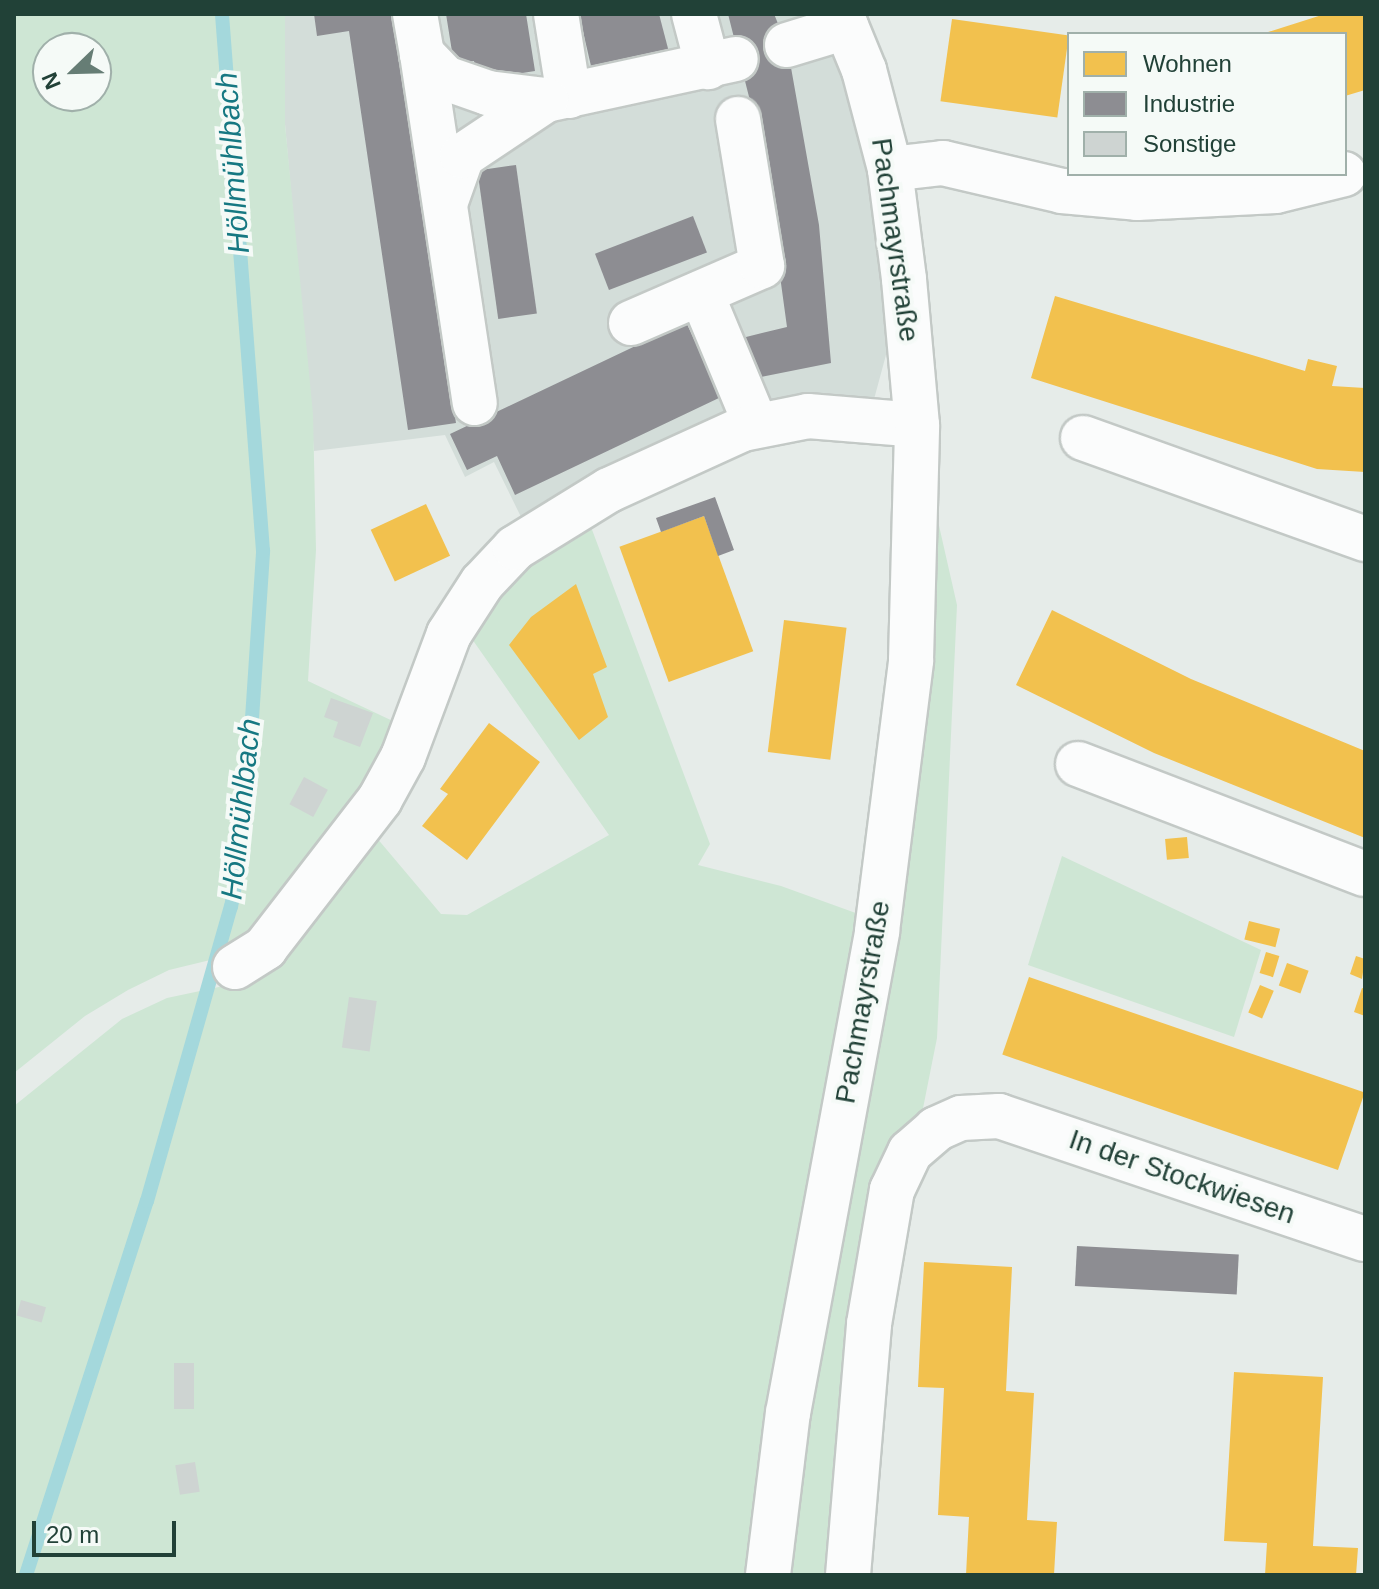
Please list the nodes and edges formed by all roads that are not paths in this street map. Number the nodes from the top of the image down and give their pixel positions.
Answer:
1 (556, 14) edge
2 (694, 14) edge
3 (844, 21) edge
4 (418, 34) edge
5 (787, 45) dead end
6 (557, 98) junction
7 (738, 119) dead end
8 (890, 169) junction
9 (1336, 176) edge
10 (445, 204) junction
11 (701, 293) junction
12 (631, 323) dead end
13 (475, 403) dead end
14 (756, 425) junction
15 (917, 425) junction
16 (1083, 438) dead end
17 (1365, 539) edge
18 (1078, 764) dead end
19 (1365, 874) edge
20 (235, 967) dead end
21 (1365, 1239) edge
22 (768, 1575) edge
23 (848, 1575) edge

1 - 6 street
2 - 6 street
3 - 5 street
3 - 8 street, Pachmayrstraße
4 - 6 street
4 - 10 street
6 - 10 street
7 - 11 street
8 - 9 street
8 - 15 street, Pachmayrstraße
10 - 13 street
11 - 12 street
11 - 14 street
14 - 15 street
14 - 20 street
15 - 22 street, Pachmayrstraße
16 - 17 street
18 - 19 street
21 - 23 street, In der Stockwiesen

